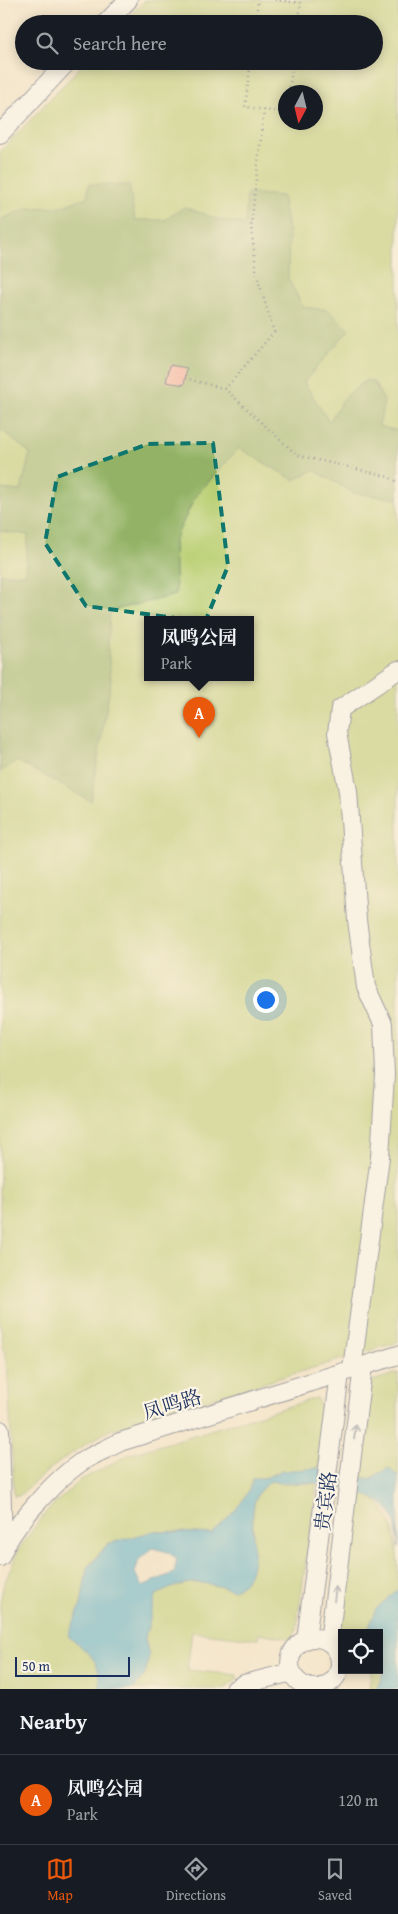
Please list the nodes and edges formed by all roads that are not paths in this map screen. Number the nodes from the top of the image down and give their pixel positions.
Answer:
1 (128, 0) edge
2 (114, 15) edge
3 (60, 70) edge
4 (0, 134) edge
5 (398, 670) edge
6 (390, 1024) edge
7 (398, 1355) edge
8 (352, 1370) junction
9 (0, 1430) edge
10 (1, 1464) edge
11 (2, 1552) edge
12 (306, 1640) junction
13 (328, 1642) junction
14 (292, 1672) junction
15 (235, 1689) edge

1 - 2 street
3 - 4 street
5 - 6 street
6 - 8 street
7 - 8 street, 凤鸣路
8 - 11 street, 凤鸣路
8 - 12 street, 贵宾路
13 -> 8 street, 贵宾路
9 - 10 street
10 - 11 street
12 - 13 street
12 - 14 street
13 - 14 street
14 - 15 street

